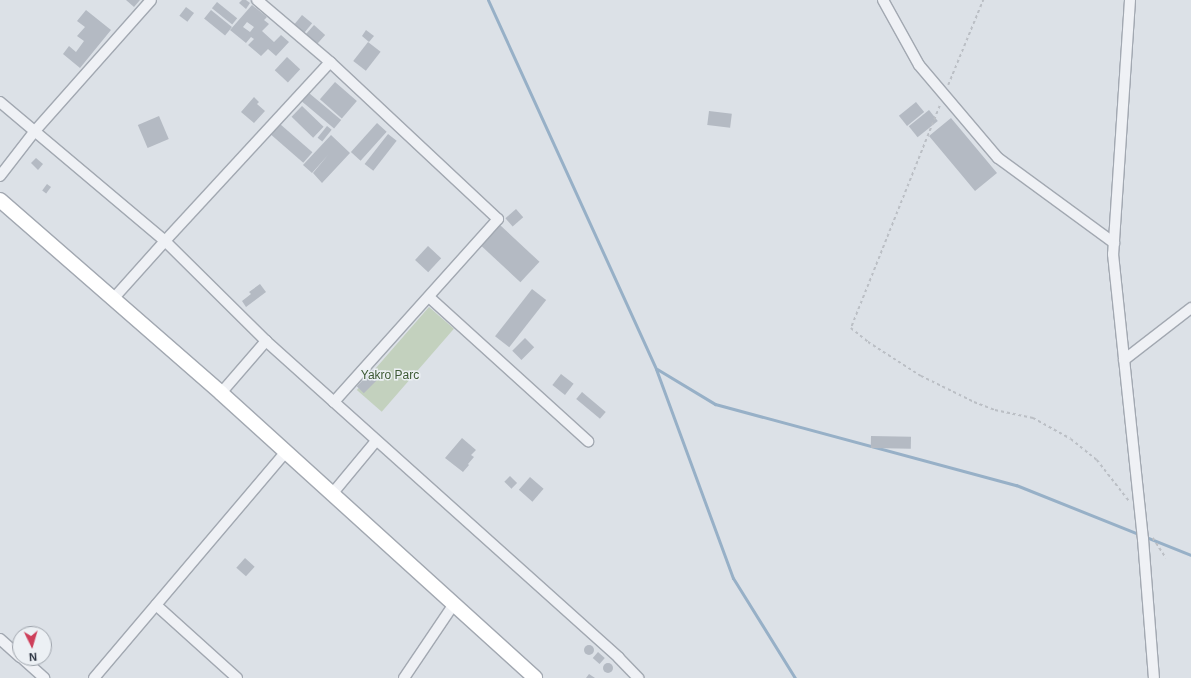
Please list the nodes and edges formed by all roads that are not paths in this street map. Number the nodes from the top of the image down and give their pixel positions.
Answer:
1 (151, 0) edge
2 (257, 0) edge
3 (882, 0) edge
4 (1130, 0) edge
5 (330, 62) junction
6 (0, 102) edge
7 (34, 132) junction
8 (0, 176) edge
9 (0, 200) edge
10 (165, 241) junction
11 (1114, 243) junction
12 (428, 297) junction
13 (113, 299) junction
14 (1191, 308) edge
15 (266, 341) junction
16 (1124, 360) junction
17 (221, 393) junction
18 (334, 402) junction
19 (376, 441) junction
20 (588, 441) dead end
21 (286, 452) junction
22 (332, 494) junction
23 (454, 604) junction
24 (156, 605) junction
25 (0, 639) edge
26 (12, 649) edge
27 (31, 666) edge
28 (44, 678) edge
29 (94, 678) edge
30 (237, 678) edge
31 (404, 678) edge
32 (535, 678) edge
33 (638, 678) edge
34 (1154, 678) edge

1 - 7 street
2 - 5 street
3 - 11 street
4 - 11 street
5 - 10 street
5 - 12 street
6 - 7 street
7 - 8 street
7 - 10 street
9 - 13 highway
10 - 13 street
10 - 15 street
11 - 16 street
12 - 18 street
12 - 20 street
13 - 17 highway
14 - 16 street
15 - 17 street
15 - 18 street
16 - 34 street
17 - 21 highway
18 - 19 street
19 - 22 street
19 - 33 street
21 - 22 highway
21 - 24 street
22 - 23 highway
23 - 31 street
23 - 32 highway
24 - 29 street
24 - 30 street
25 - 26 street
27 - 28 street

